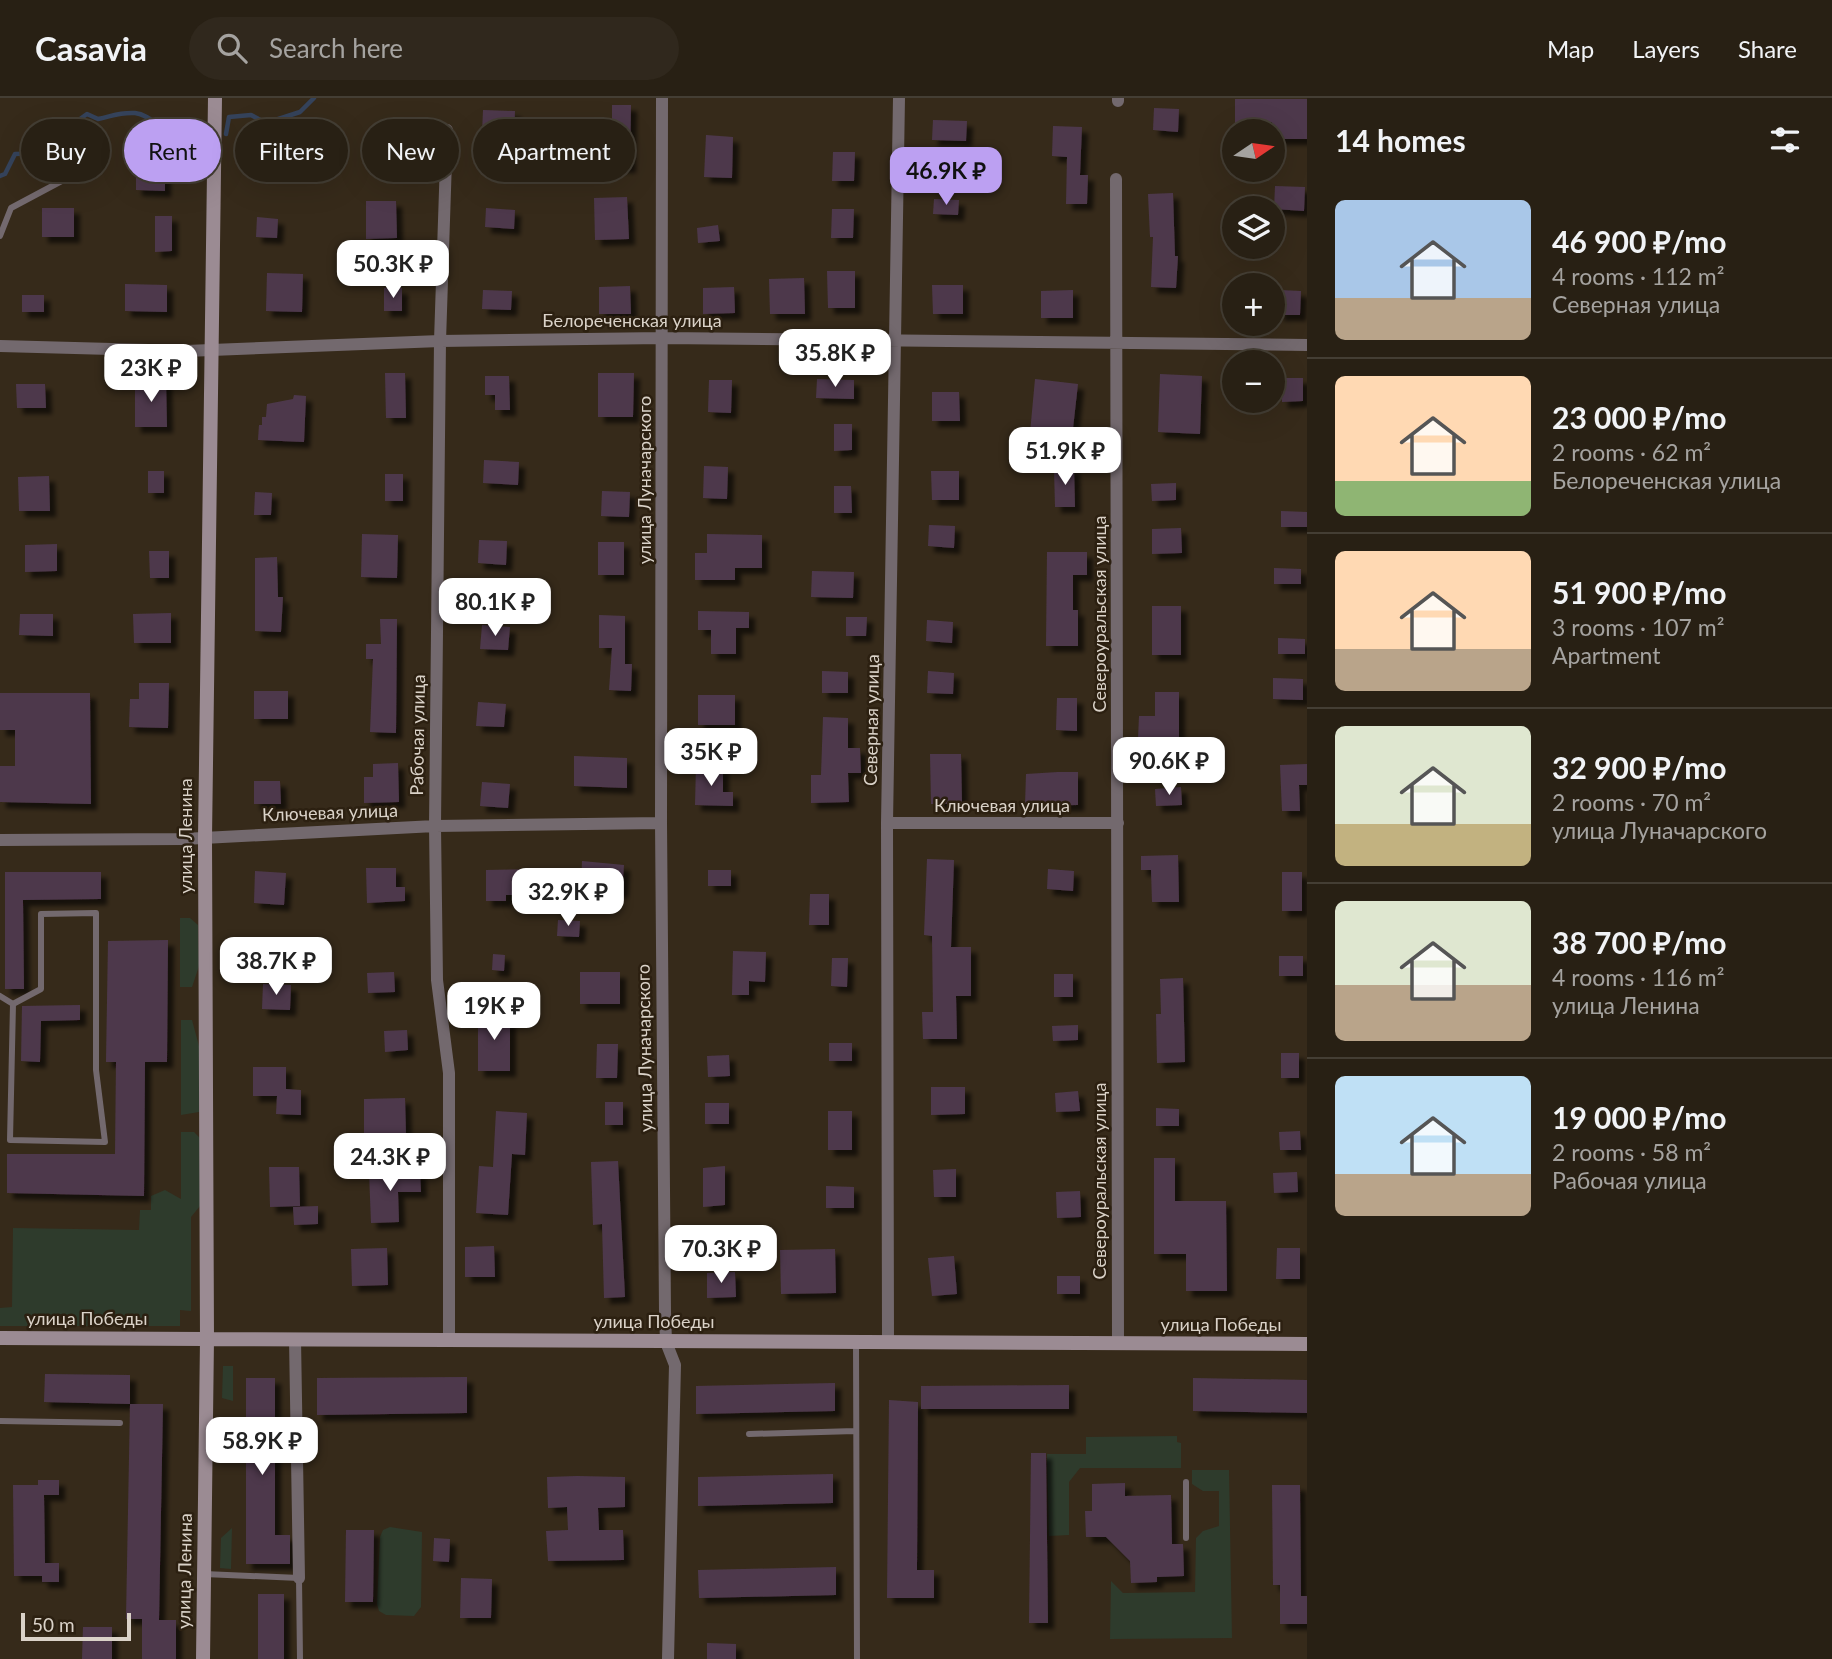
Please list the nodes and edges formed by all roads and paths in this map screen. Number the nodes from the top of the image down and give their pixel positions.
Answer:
1 (215, 98) edge
2 (663, 98) edge
3 (899, 98) edge
4 (1116, 179) dead end
5 (60, 182) edge
6 (445, 182) edge
7 (0, 236) edge
8 (663, 338) junction
9 (895, 339) junction
10 (440, 341) junction
11 (1117, 342) junction
12 (1307, 345) edge
13 (0, 346) edge
14 (210, 351) junction
15 (661, 823) junction
16 (887, 823) junction
17 (1118, 823) junction
18 (435, 826) junction
19 (205, 838) junction
20 (0, 840) edge
21 (0, 996) edge
22 (13, 1004) junction
23 (0, 1338) edge
24 (207, 1339) junction
25 (295, 1339) junction
26 (449, 1340) junction
27 (666, 1342) junction
28 (856, 1342) junction
29 (888, 1342) junction
30 (1118, 1344) junction
31 (1307, 1344) edge
32 (0, 1421) edge
33 (120, 1423) dead end
34 (855, 1431) junction
35 (749, 1434) dead end
36 (1186, 1482) dead end
37 (1186, 1538) dead end
38 (204, 1574) junction
39 (299, 1578) junction
40 (203, 1659) edge
41 (300, 1659) edge
42 (668, 1659) edge
43 (857, 1659) edge

1 - 14 main road, улица Ленина
2 - 8 street, улица Луначарского
3 - 9 street, Северная улица
4 - 11 street, Североуральская улица
5 - 7 lane
6 - 10 street, Рабочая улица
8 - 9 street, Белореченская улица
8 - 10 street, Белореченская улица
8 - 15 street, улица Луначарского
9 - 11 street, Белореченская улица
9 - 16 street, Северная улица
10 - 14 street, Белореченская улица
10 - 18 street, Рабочая улица
11 - 12 street, Белореченская улица
11 - 17 street, Североуральская улица
13 - 14 street, Белореченская улица
14 - 19 main road, улица Ленина
15 - 18 street, Ключевая улица
15 - 27 street, улица Луначарского
16 - 17 street, Ключевая улица
16 - 29 street, Северная улица
17 - 30 street, Североуральская улица
18 - 19 street, Ключевая улица
18 - 26 street, Рабочая улица
19 - 20 street, Ключевая улица
19 - 24 main road, улица Ленина
21 - 22 lane
22 - 22 lane
23 - 24 main road, улица Победы
24 - 25 main road, улица Победы
24 - 38 main road, улица Ленина
25 - 26 main road, улица Победы
25 - 39 street
26 - 27 main road, улица Победы
27 - 28 main road, улица Победы
27 - 42 street, улица Луначарского
28 - 29 main road, улица Победы
28 - 34 lane
29 - 30 main road, улица Победы
30 - 31 main road, улица Победы
32 - 33 lane
34 - 35 lane
34 - 43 lane
36 - 37 lane
38 - 39 lane
38 - 40 main road, улица Ленина
39 - 41 lane

